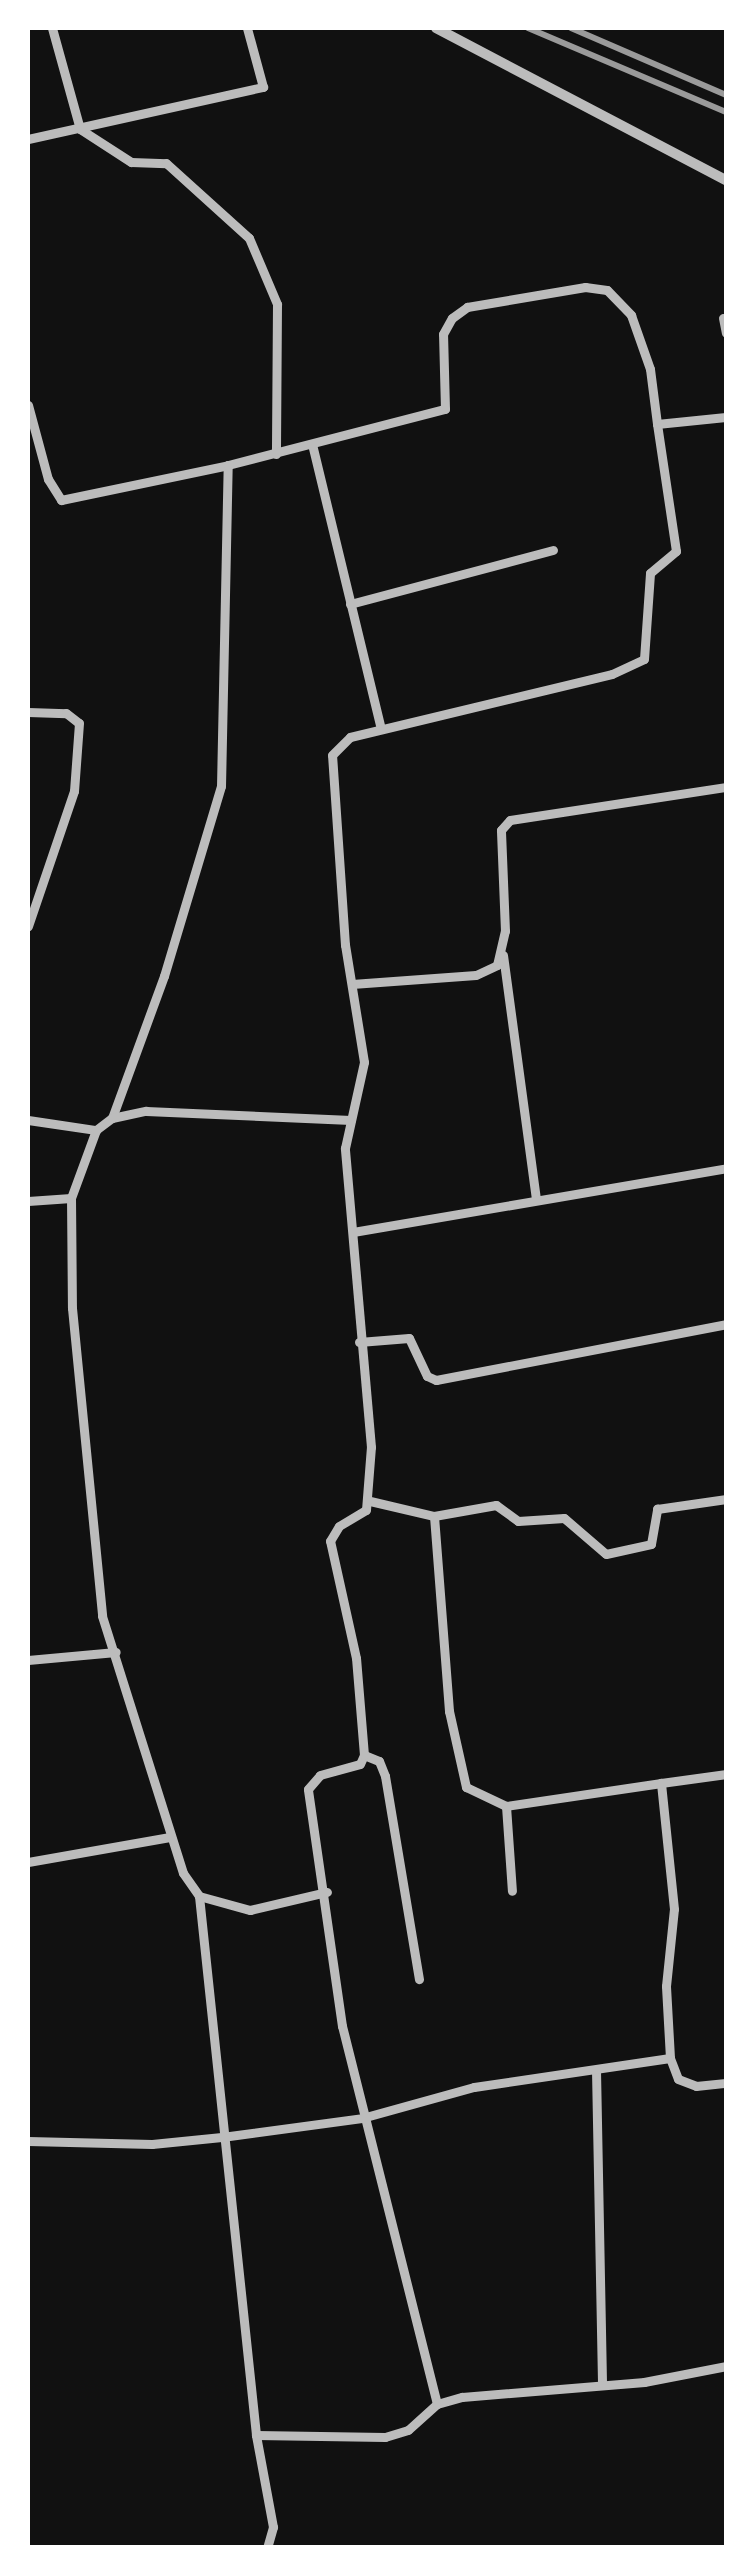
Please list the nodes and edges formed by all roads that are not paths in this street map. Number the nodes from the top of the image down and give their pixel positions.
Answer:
1 (52, 28) edge
2 (247, 28) edge
3 (436, 28) edge
4 (80, 130) junction
5 (28, 139) edge
6 (726, 180) edge
7 (723, 318) dead end
8 (726, 333) edge
9 (28, 405) edge
10 (726, 417) edge
11 (657, 424) junction
12 (312, 444) junction
13 (276, 454) junction
14 (228, 464) junction
15 (553, 550) dead end
16 (350, 604) junction
17 (28, 712) edge
18 (381, 729) junction
19 (726, 788) edge
20 (28, 926) edge
21 (502, 948) junction
22 (352, 984) junction
23 (112, 1118) junction
24 (28, 1120) edge
25 (351, 1120) junction
26 (96, 1130) junction
27 (726, 1168) edge
28 (72, 1198) junction
29 (28, 1200) edge
30 (536, 1200) junction
31 (353, 1232) junction
32 (726, 1324) edge
33 (359, 1342) junction
34 (726, 1499) edge
35 (370, 1502) junction
36 (434, 1516) junction
37 (116, 1652) junction
38 (28, 1660) edge
39 (364, 1755) junction
40 (726, 1774) edge
41 (661, 1783) junction
42 (506, 1806) junction
43 (170, 1837) junction
44 (28, 1862) edge
45 (512, 1891) dead end
46 (327, 1892) junction
47 (199, 1896) junction
48 (419, 1979) dead end
49 (670, 2058) junction
50 (596, 2070) junction
51 (726, 2083) edge
52 (362, 2118) junction
53 (222, 2137) junction
54 (28, 2141) edge
55 (726, 2366) edge
56 (602, 2385) junction
57 (437, 2404) junction
58 (256, 2436) junction
59 (267, 2548) edge

1 - 4 street
2 - 4 street
3 - 6 street
4 - 5 street
4 - 13 street
7 - 8 street
9 - 14 street
10 - 11 street
11 - 12 street
11 - 18 street
12 - 13 street
12 - 16 street
13 - 14 street
14 - 23 street
15 - 16 street
16 - 18 street
17 - 20 street
18 - 22 street
19 - 21 street
21 - 22 street
21 - 30 street
22 - 25 street
23 - 25 street
23 - 26 street
24 - 26 street
25 - 31 street
26 - 28 street
27 - 30 street
28 - 29 street
28 - 37 street
30 - 31 street
31 - 33 street
32 - 33 street
33 - 35 street
34 - 36 street
35 - 36 street
35 - 39 street
36 - 42 street
37 - 38 street
37 - 43 street
39 - 46 street
39 - 48 street
40 - 41 street
41 - 42 street
41 - 49 street
42 - 45 street
43 - 44 street
43 - 47 street
46 - 47 street
46 - 52 street
47 - 53 street
49 - 50 street
49 - 51 street
50 - 52 street
50 - 56 street
52 - 53 street
52 - 57 street
53 - 54 street
53 - 58 street
55 - 56 street
56 - 57 street
57 - 58 street
58 - 59 street

